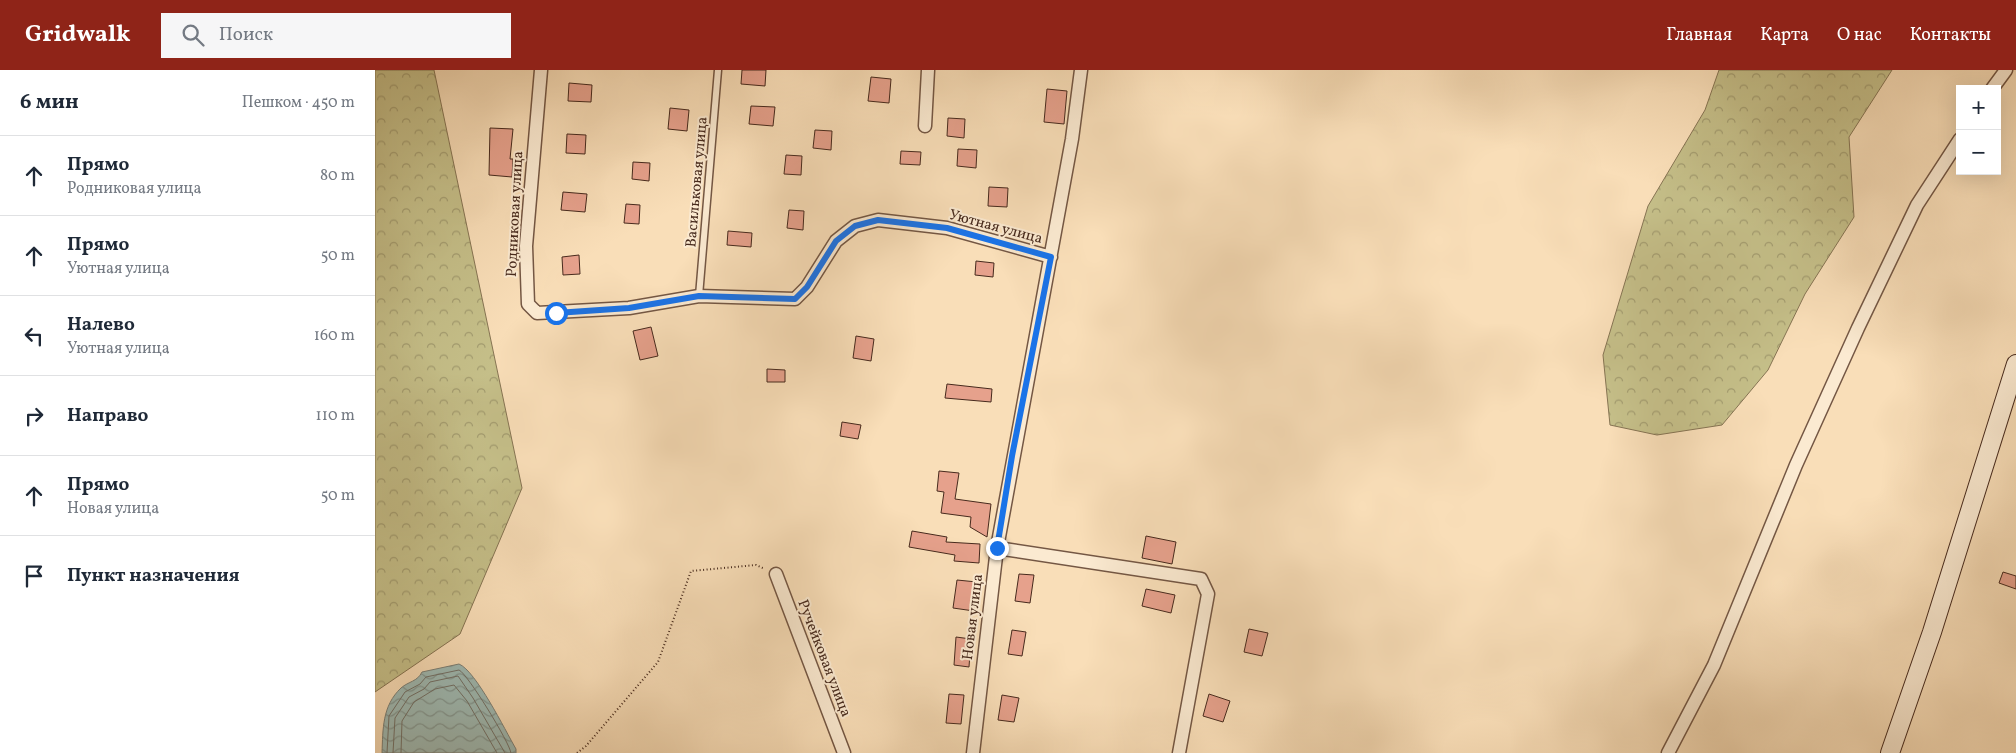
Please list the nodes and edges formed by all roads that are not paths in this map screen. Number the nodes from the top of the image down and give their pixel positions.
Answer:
1 (541, 70) edge
2 (718, 70) edge
3 (928, 70) edge
4 (1081, 70) edge
5 (2006, 70) edge
6 (1995, 85) edge
7 (925, 126) dead end
8 (1956, 145) edge
9 (1051, 257) junction
10 (699, 296) junction
11 (2016, 364) edge
12 (997, 548) junction
13 (776, 574) road end
14 (844, 753) edge
15 (973, 753) edge
16 (1179, 753) edge
17 (1668, 753) edge
18 (1890, 753) edge

1 - 10 street, Родниковая улица
2 - 10 lane, Васильковая улица
3 - 7 street
4 - 9 street, Новая улица
5 - 6 street
8 - 17 street
9 - 10 street, Уютная улица
9 - 12 street, Новая улица
11 - 18 main road
12 - 15 street, Новая улица
12 - 16 street
13 - 14 street, Ручейковая улица

